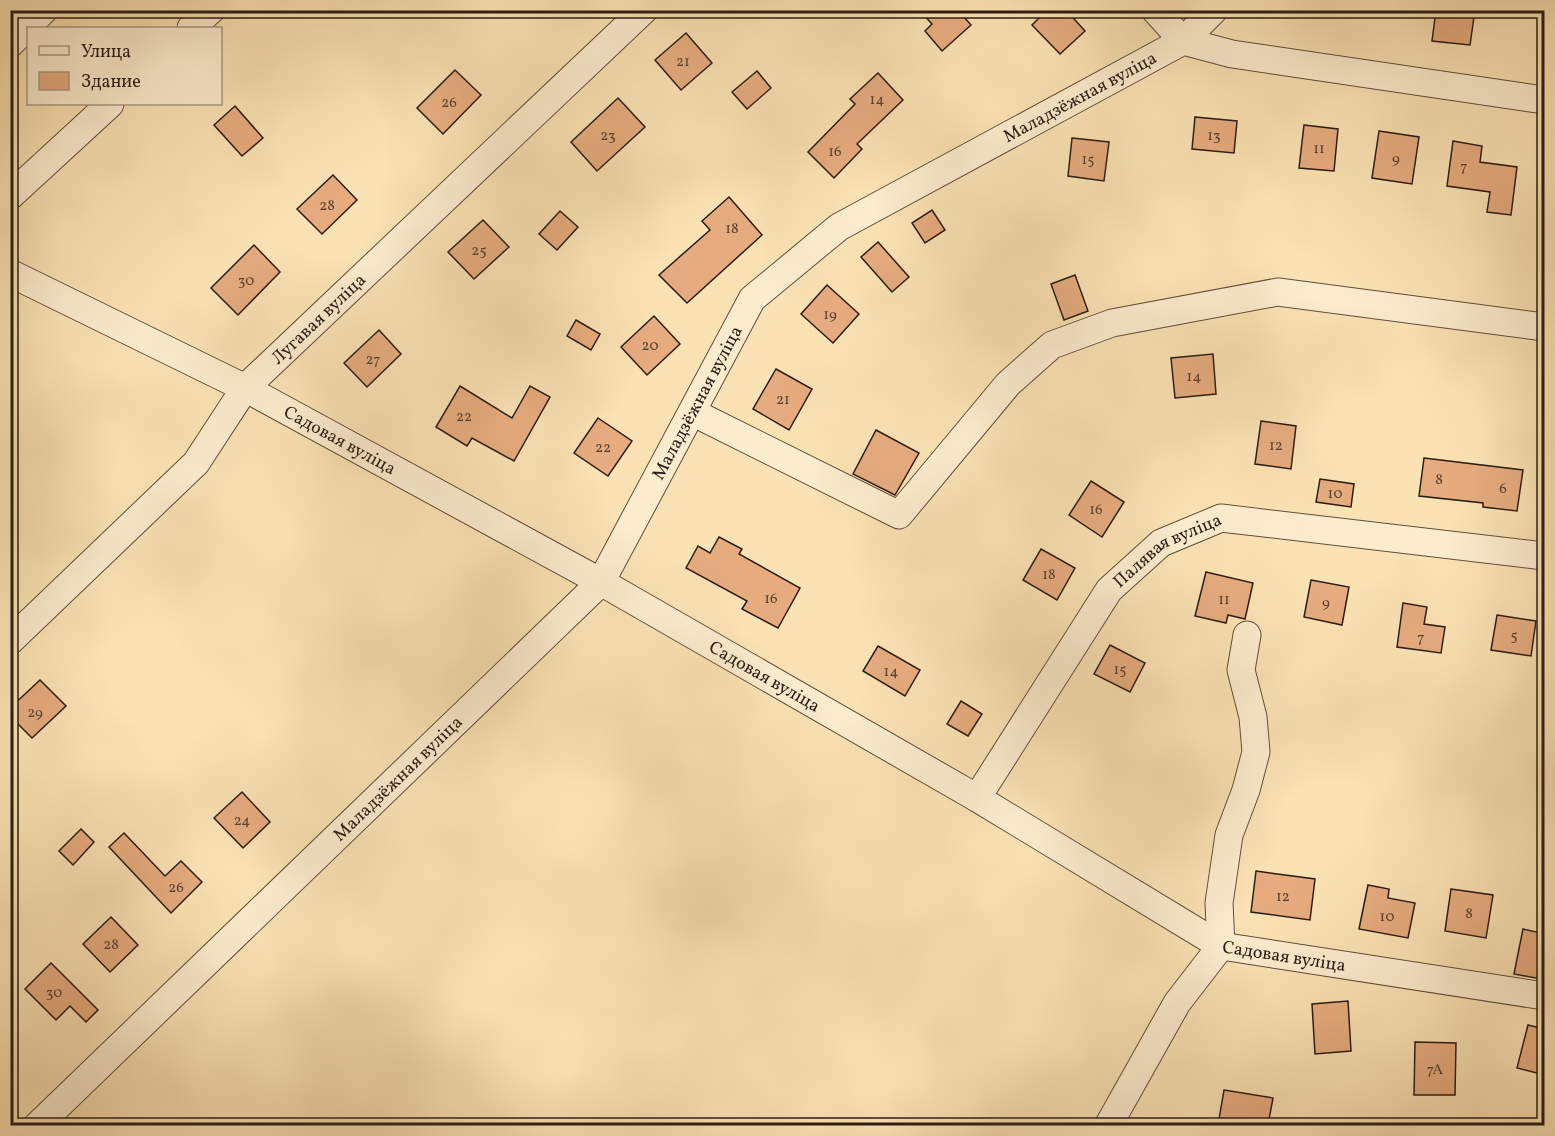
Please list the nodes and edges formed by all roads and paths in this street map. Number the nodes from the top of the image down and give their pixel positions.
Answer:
1 (44, 10) edge
2 (211, 10) edge
3 (644, 10) edge
4 (1155, 10) edge
5 (1214, 10) edge
6 (192, 27) edge
7 (1183, 41) junction
8 (10, 44) edge
9 (1545, 100) edge
10 (109, 105) edge
11 (10, 196) edge
12 (13, 277) edge
13 (1545, 327) edge
14 (245, 388) junction
15 (692, 412) junction
16 (1545, 556) edge
17 (601, 582) junction
18 (1247, 635) dead end
19 (10, 641) edge
20 (977, 798) junction
21 (1221, 946) junction
22 (1545, 996) edge
23 (37, 1125) edge
24 (1108, 1125) edge

1 - 8 street
2 - 6 street
3 - 14 street, Лугавая вуліца
4 - 7 street
5 - 7 street, Маладзёжная вуліца
7 - 9 street
7 - 15 street, Маладзёжная вуліца
10 - 11 street
12 - 14 street, Садовая вуліца
13 - 15 street
14 - 17 street, Садовая вуліца
14 - 19 street, Лугавая вуліца
15 - 17 street, Маладзёжная вуліца
16 - 20 street, Палявая вуліца
17 - 20 street, Садовая вуліца
17 - 23 street, Маладзёжная вуліца
18 - 21 street
20 - 21 street, Садовая вуліца
21 - 22 street, Садовая вуліца
21 - 24 street

